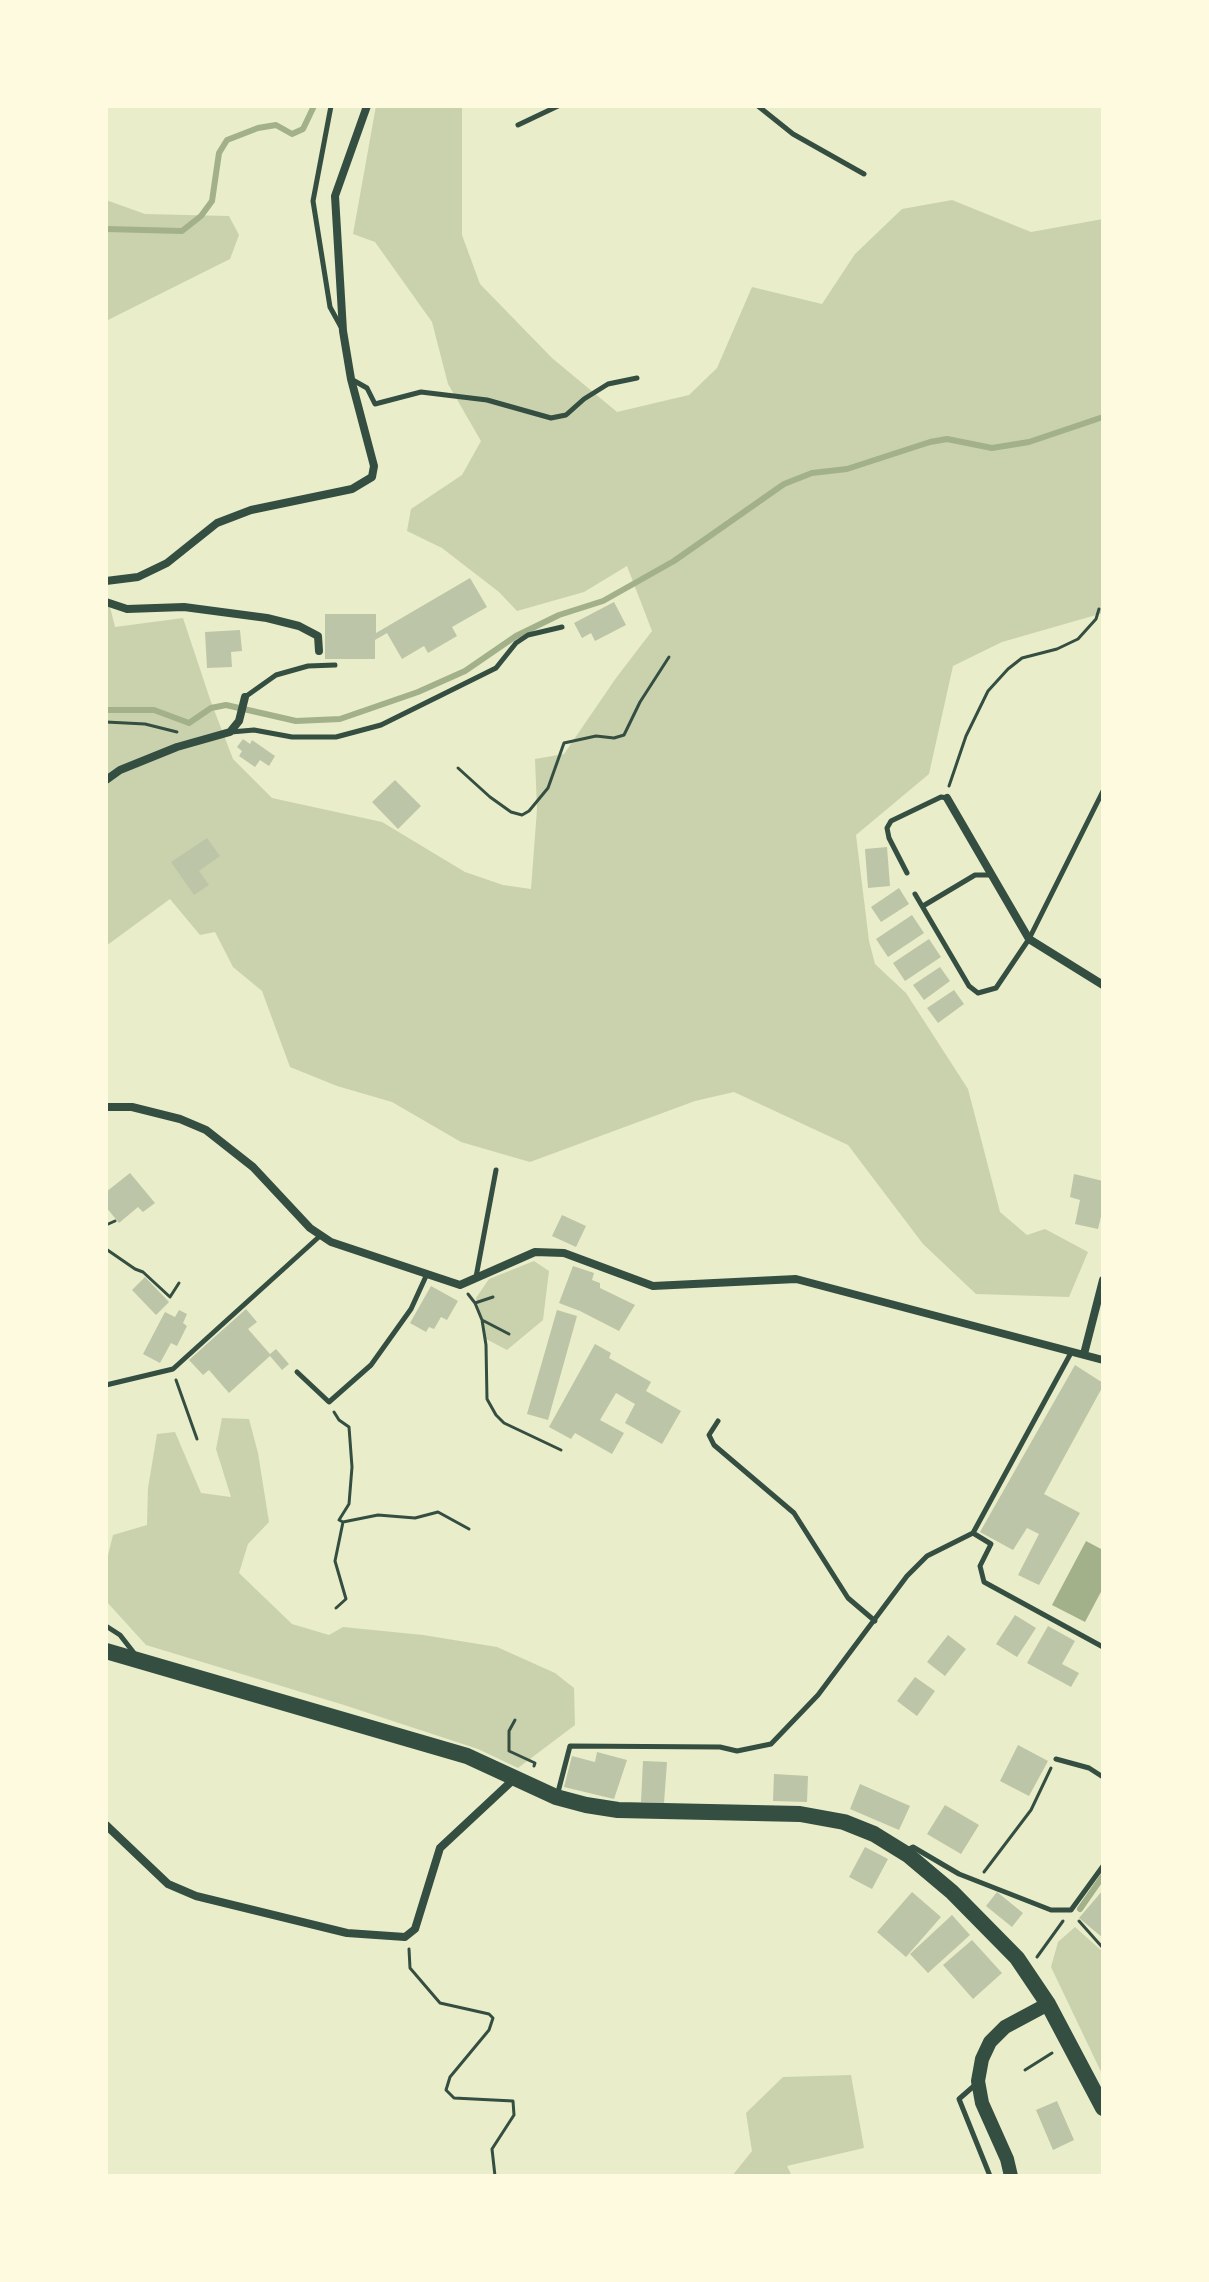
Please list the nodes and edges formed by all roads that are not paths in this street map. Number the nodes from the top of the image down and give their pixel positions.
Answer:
1 (331, 106) edge
2 (367, 106) edge
3 (558, 106) edge
4 (758, 106) edge
5 (766, 109) edge
6 (518, 125) dead end
7 (864, 174) dead end
8 (343, 331) junction
9 (637, 378) dead end
10 (351, 379) junction
11 (106, 581) edge
12 (106, 602) edge
13 (562, 627) dead end
14 (319, 651) dead end
15 (335, 665) dead end
16 (245, 697) joint
17 (230, 732) junction
18 (106, 780) edge
19 (1103, 791) edge
20 (947, 798) joint
21 (907, 873) dead end
22 (992, 875) junction
23 (915, 894) dead end
24 (923, 906) junction
25 (1029, 939) junction
26 (1103, 985) edge
27 (106, 1107) edge
28 (496, 1170) dead end
29 (321, 1235) junction
30 (427, 1273) junction
31 (476, 1278) junction
32 (1103, 1280) edge
33 (1072, 1351) junction
34 (1084, 1354) junction
35 (1103, 1360) edge
36 (297, 1372) dead end
37 (106, 1385) edge
38 (718, 1421) dead end
39 (973, 1533) junction
40 (875, 1621) junction
41 (106, 1626) edge
42 (1103, 1647) edge
43 (106, 1651) edge
44 (142, 1663) junction
45 (1056, 1759) road end
46 (1103, 1777) edge
47 (514, 1779) junction
48 (556, 1797) junction
49 (106, 1825) edge
50 (903, 1852) junction
51 (1103, 1866) edge
52 (1048, 2004) junction
53 (978, 2081) junction
54 (1103, 2108) edge
55 (990, 2176) edge
56 (1011, 2176) edge

1 - 8 lane
2 - 8 street
3 - 6 lane
4 - 5 lane
5 - 7 lane
8 - 10 street
9 - 10 lane
10 - 11 street
12 - 14 street
13 - 17 lane
15 - 16 lane
16 - 17 street
17 - 18 street
19 - 25 lane
20 - 21 lane
20 - 22 street
22 - 24 lane
22 - 25 street
23 - 24 lane
24 - 25 lane
25 - 26 street
27 - 29 street
28 - 31 lane
29 - 30 street
29 - 37 lane
30 - 31 street
30 - 36 lane
31 - 33 street
32 - 34 street
33 - 34 street
33 - 39 lane
34 - 35 street
38 - 40 lane
39 - 40 lane
39 - 42 lane
40 - 48 lane
41 - 44 lane
43 - 44 highway
44 - 47 highway
45 - 46 lane
47 - 48 highway
47 - 49 street
48 - 50 highway
50 - 51 lane
50 - 52 highway
52 - 53 main road
52 - 54 highway
53 - 55 lane
53 - 56 main road

